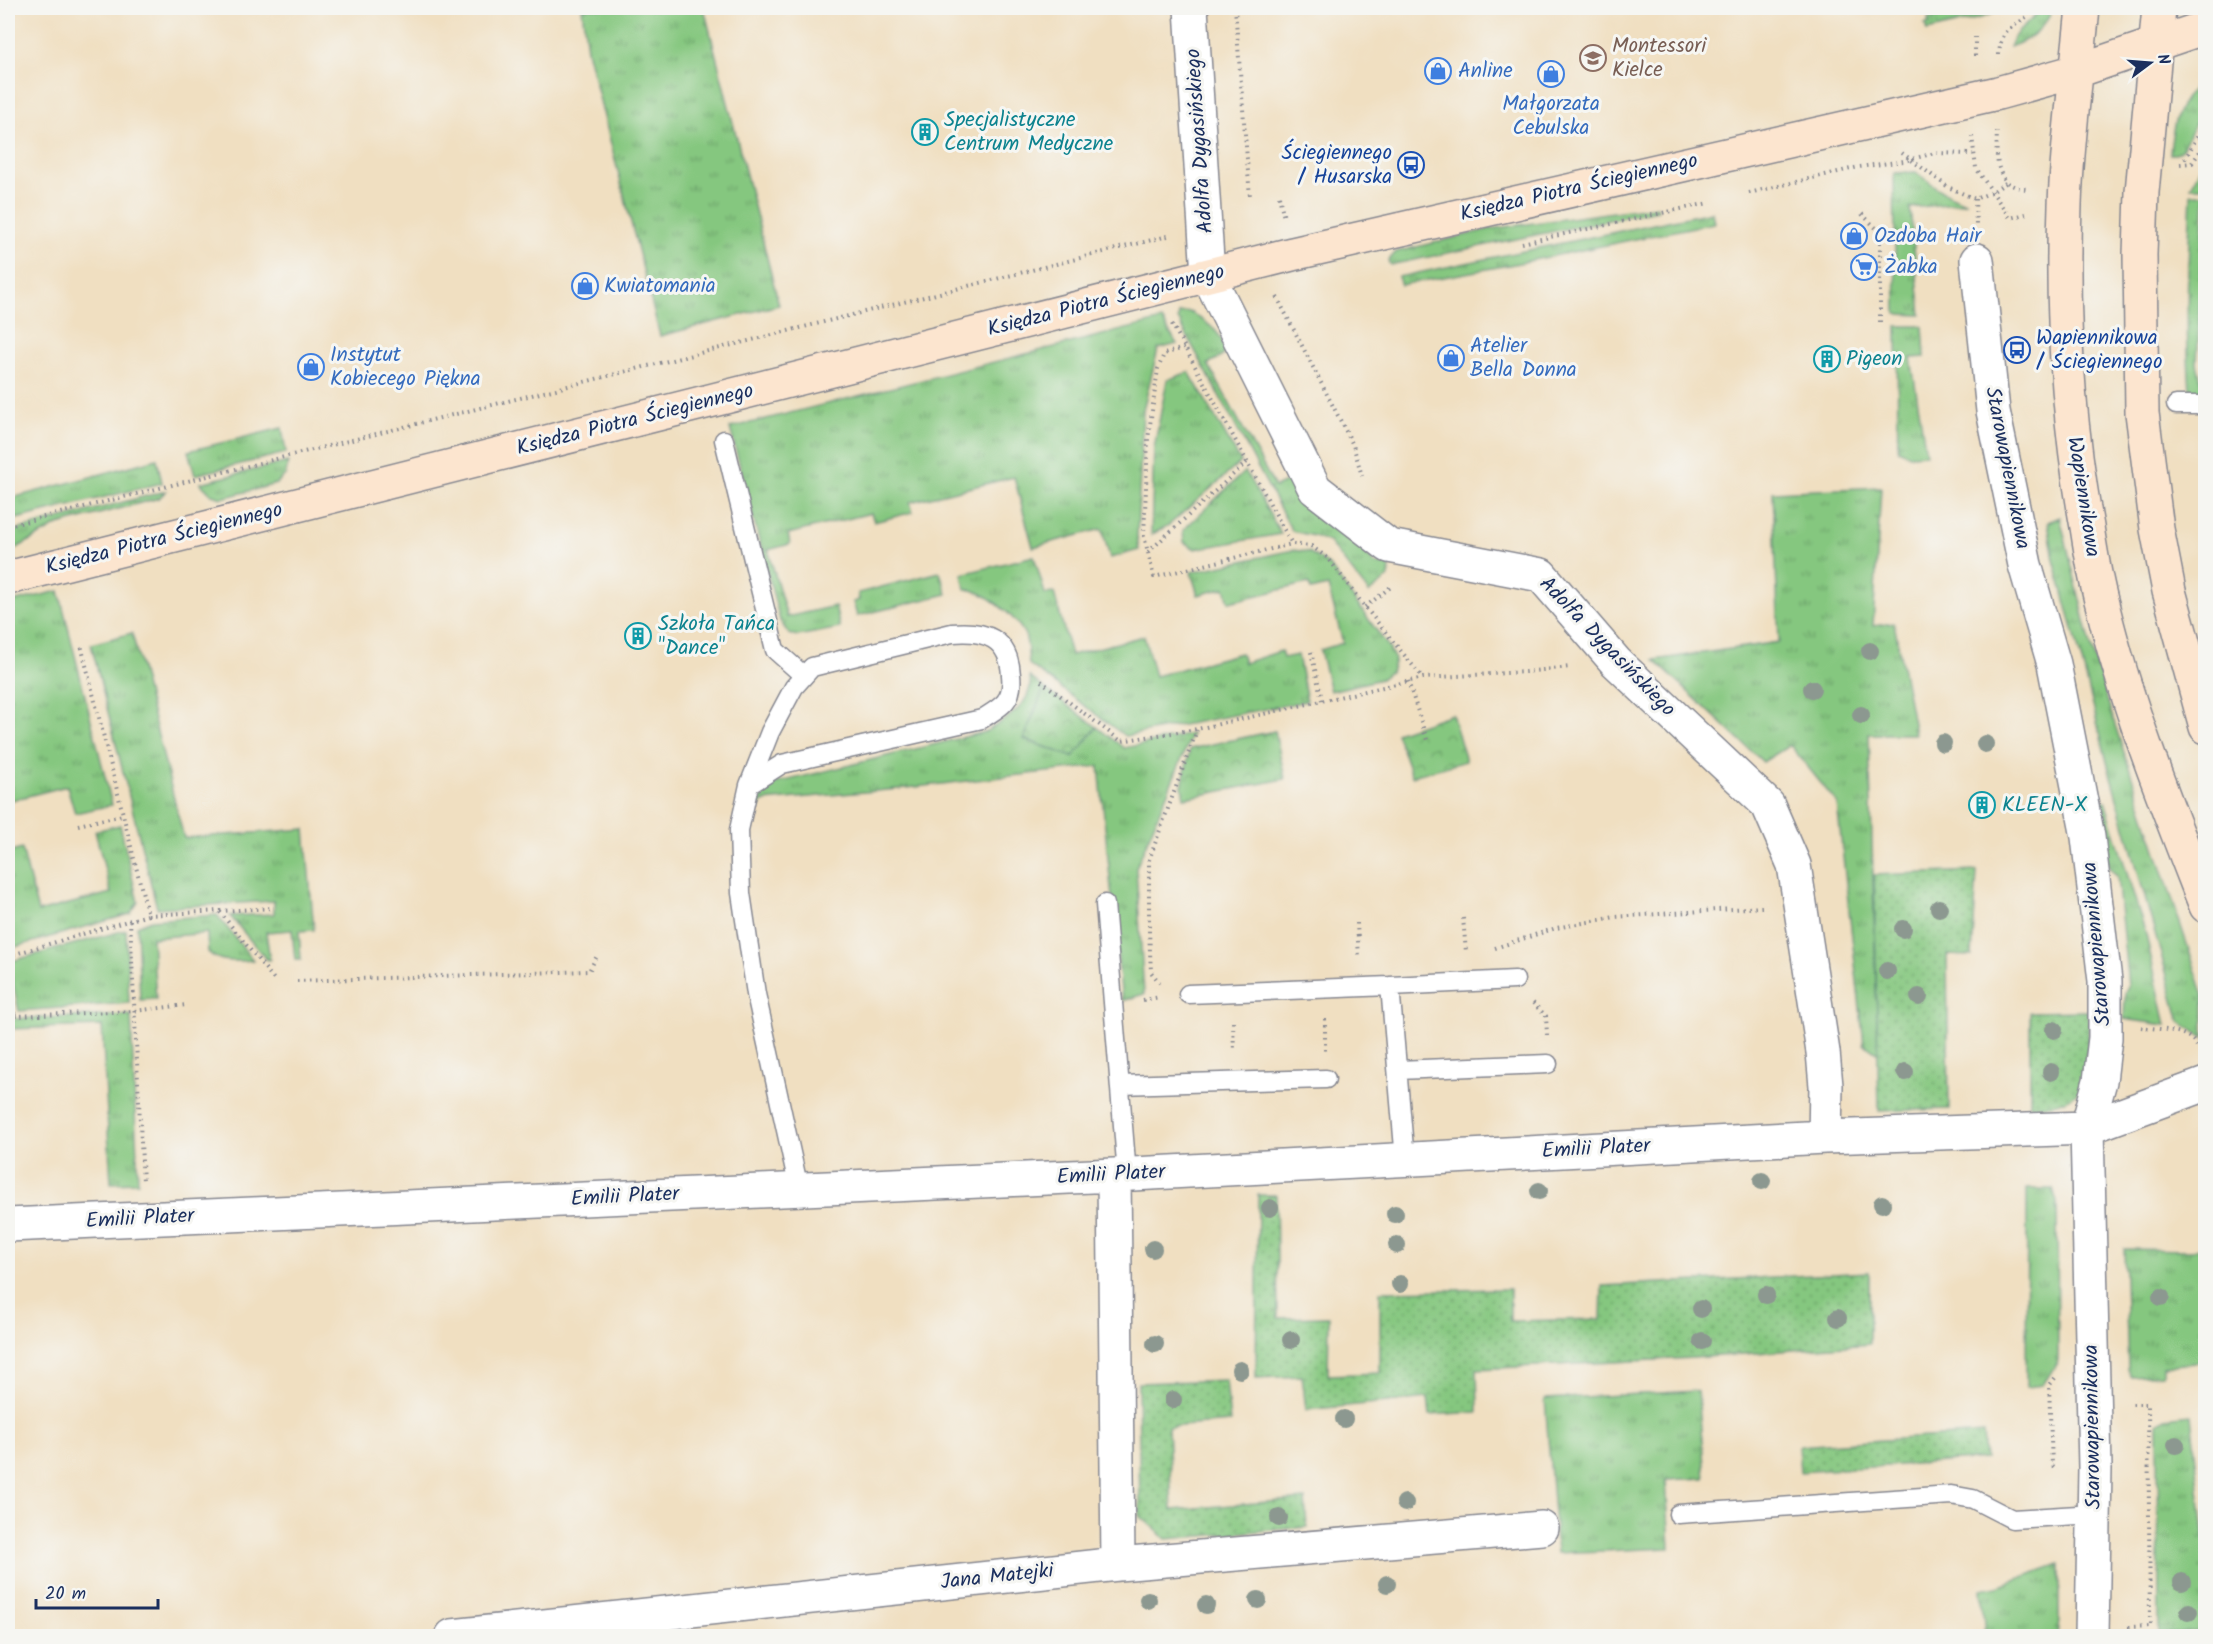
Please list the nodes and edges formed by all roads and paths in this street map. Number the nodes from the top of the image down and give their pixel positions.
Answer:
1 (1191, 8) edge
2 (1235, 8) edge
3 (2034, 8) edge
4 (2083, 8) edge
5 (2159, 8) edge
6 (2205, 27) edge
7 (1976, 37) dead end
8 (2156, 44) junction
9 (1999, 51) dead end
10 (1975, 56) dead end
11 (2077, 70) junction
12 (2205, 121) edge
13 (1863, 123) junction
14 (1972, 135) dead end
15 (1997, 141) dead end
16 (2205, 143) edge
17 (2188, 152) dead end
18 (1973, 154) junction
19 (1911, 160) junction
20 (2183, 164) dead end
21 (2007, 182) junction
22 (2033, 188) dead end
23 (1992, 192) junction
24 (1749, 193) dead end
25 (1278, 196) dead end
26 (1250, 197) dead end
27 (2031, 213) dead end
28 (1862, 214) dead end
29 (1286, 227) dead end
30 (1170, 236) dead end
31 (1977, 260) dead end
32 (1208, 275) junction
33 (1154, 288) junction
34 (1288, 294) dead end
35 (1880, 325) dead end
36 (1184, 348) junction
37 (2176, 405) dead end
38 (2205, 405) edge
39 (724, 440) dead end
40 (1247, 462) junction
41 (8, 526) edge
42 (1379, 538) junction
43 (1292, 544) junction
44 (1148, 552) junction
45 (8, 578) edge
46 (81, 645) dead end
47 (1311, 652) dead end
48 (1010, 661) junction
49 (1616, 662) junction
50 (804, 676) junction
51 (1423, 678) junction
52 (1408, 681) junction
53 (1322, 700) junction
54 (2205, 727) edge
55 (1197, 729) junction
56 (1428, 743) dead end
57 (749, 785) junction
58 (123, 815) junction
59 (78, 825) dead end
60 (1105, 904) dead end
61 (1800, 905) junction
62 (2205, 906) edge
63 (274, 908) dead end
64 (220, 911) junction
65 (148, 915) junction
66 (130, 920) junction
67 (1489, 951) dead end
68 (598, 954) dead end
69 (8, 956) edge
70 (297, 981) dead end
71 (1515, 981) dead end
72 (276, 982) dead end
73 (1390, 986) junction
74 (8, 989) edge
75 (1182, 995) junction
76 (1142, 1000) dead end
77 (186, 1005) dead end
78 (134, 1011) junction
79 (15, 1016) junction
80 (8, 1017) edge
81 (2105, 1023) junction
82 (1548, 1064) dead end
83 (1398, 1070) junction
84 (2203, 1070) edge
85 (1326, 1079) dead end
86 (1120, 1085) junction
87 (2087, 1128) junction
88 (1825, 1137) junction
89 (1405, 1160) junction
90 (1121, 1175) junction
91 (799, 1190) junction
92 (145, 1219) junction
93 (8, 1225) edge
94 (2122, 1404) dead end
95 (1678, 1514) dead end
96 (2094, 1514) junction
97 (1542, 1528) dead end
98 (1119, 1563) junction
99 (2105, 1632) edge
100 (452, 1636) edge

1 - 32 street, Adolfa Dygasińskiego
2 - 26 path
3 - 9 path
4 - 11 street, Wapiennikowa
5 - 8 street
6 - 8 street, Księdza Piotra Ściegiennego
7 - 10 path
8 - 11 street, Księdza Piotra Ściegiennego
8 - 54 street
11 - 13 street, Księdza Piotra Ściegiennego
11 - 62 street, Wapiennikowa
12 - 17 path
13 - 19 path
13 - 32 street, Księdza Piotra Ściegiennego
14 - 18 path
15 - 21 path
16 - 20 path
18 - 19 path
18 - 23 path
19 - 23 path
19 - 24 path
21 - 22 path
21 - 23 path
23 - 27 path
25 - 29 path
28 - 35 path
30 - 41 path
31 - 81 street, Starowapiennikowa
32 - 33 street, Księdza Piotra Ściegiennego
32 - 42 street, Adolfa Dygasińskiego
33 - 36 path
33 - 45 street, Księdza Piotra Ściegiennego
34 - 42 path
36 - 40 path
36 - 44 path
37 - 38 lane
39 - 50 lane
40 - 43 path
40 - 44 path
42 - 49 street, Adolfa Dygasińskiego
43 - 44 path
43 - 51 path
46 - 58 path
47 - 53 path
48 - 50 lane
48 - 55 path
48 - 57 lane
49 - 51 path
49 - 61 street, Adolfa Dygasińskiego
50 - 57 lane
51 - 52 path
52 - 53 path
52 - 56 path
53 - 55 path
55 - 75 path
57 - 91 lane
58 - 59 path
58 - 65 path
60 - 86 lane
61 - 67 path
61 - 88 street, Adolfa Dygasińskiego
63 - 64 path
64 - 65 path
64 - 72 path
65 - 66 path
66 - 69 path
66 - 78 path
68 - 70 path
71 - 73 lane
73 - 75 lane
73 - 83 lane
74 - 79 path
75 - 76 path
77 - 78 path
78 - 79 path
78 - 92 path
79 - 80 path
81 - 84 path
81 - 87 street, Starowapiennikowa
82 - 83 lane
83 - 89 lane
84 - 87 street, Emilii Plater
85 - 86 lane
86 - 90 lane
87 - 88 street, Emilii Plater
87 - 96 street, Starowapiennikowa
88 - 89 street, Emilii Plater
89 - 90 street, Emilii Plater
90 - 91 street, Emilii Plater
90 - 98 street
91 - 92 street, Emilii Plater
92 - 93 street, Emilii Plater
94 - 99 path
95 - 96 lane
96 - 99 street, Starowapiennikowa
97 - 98 street, Jana Matejki
98 - 100 street, Jana Matejki

